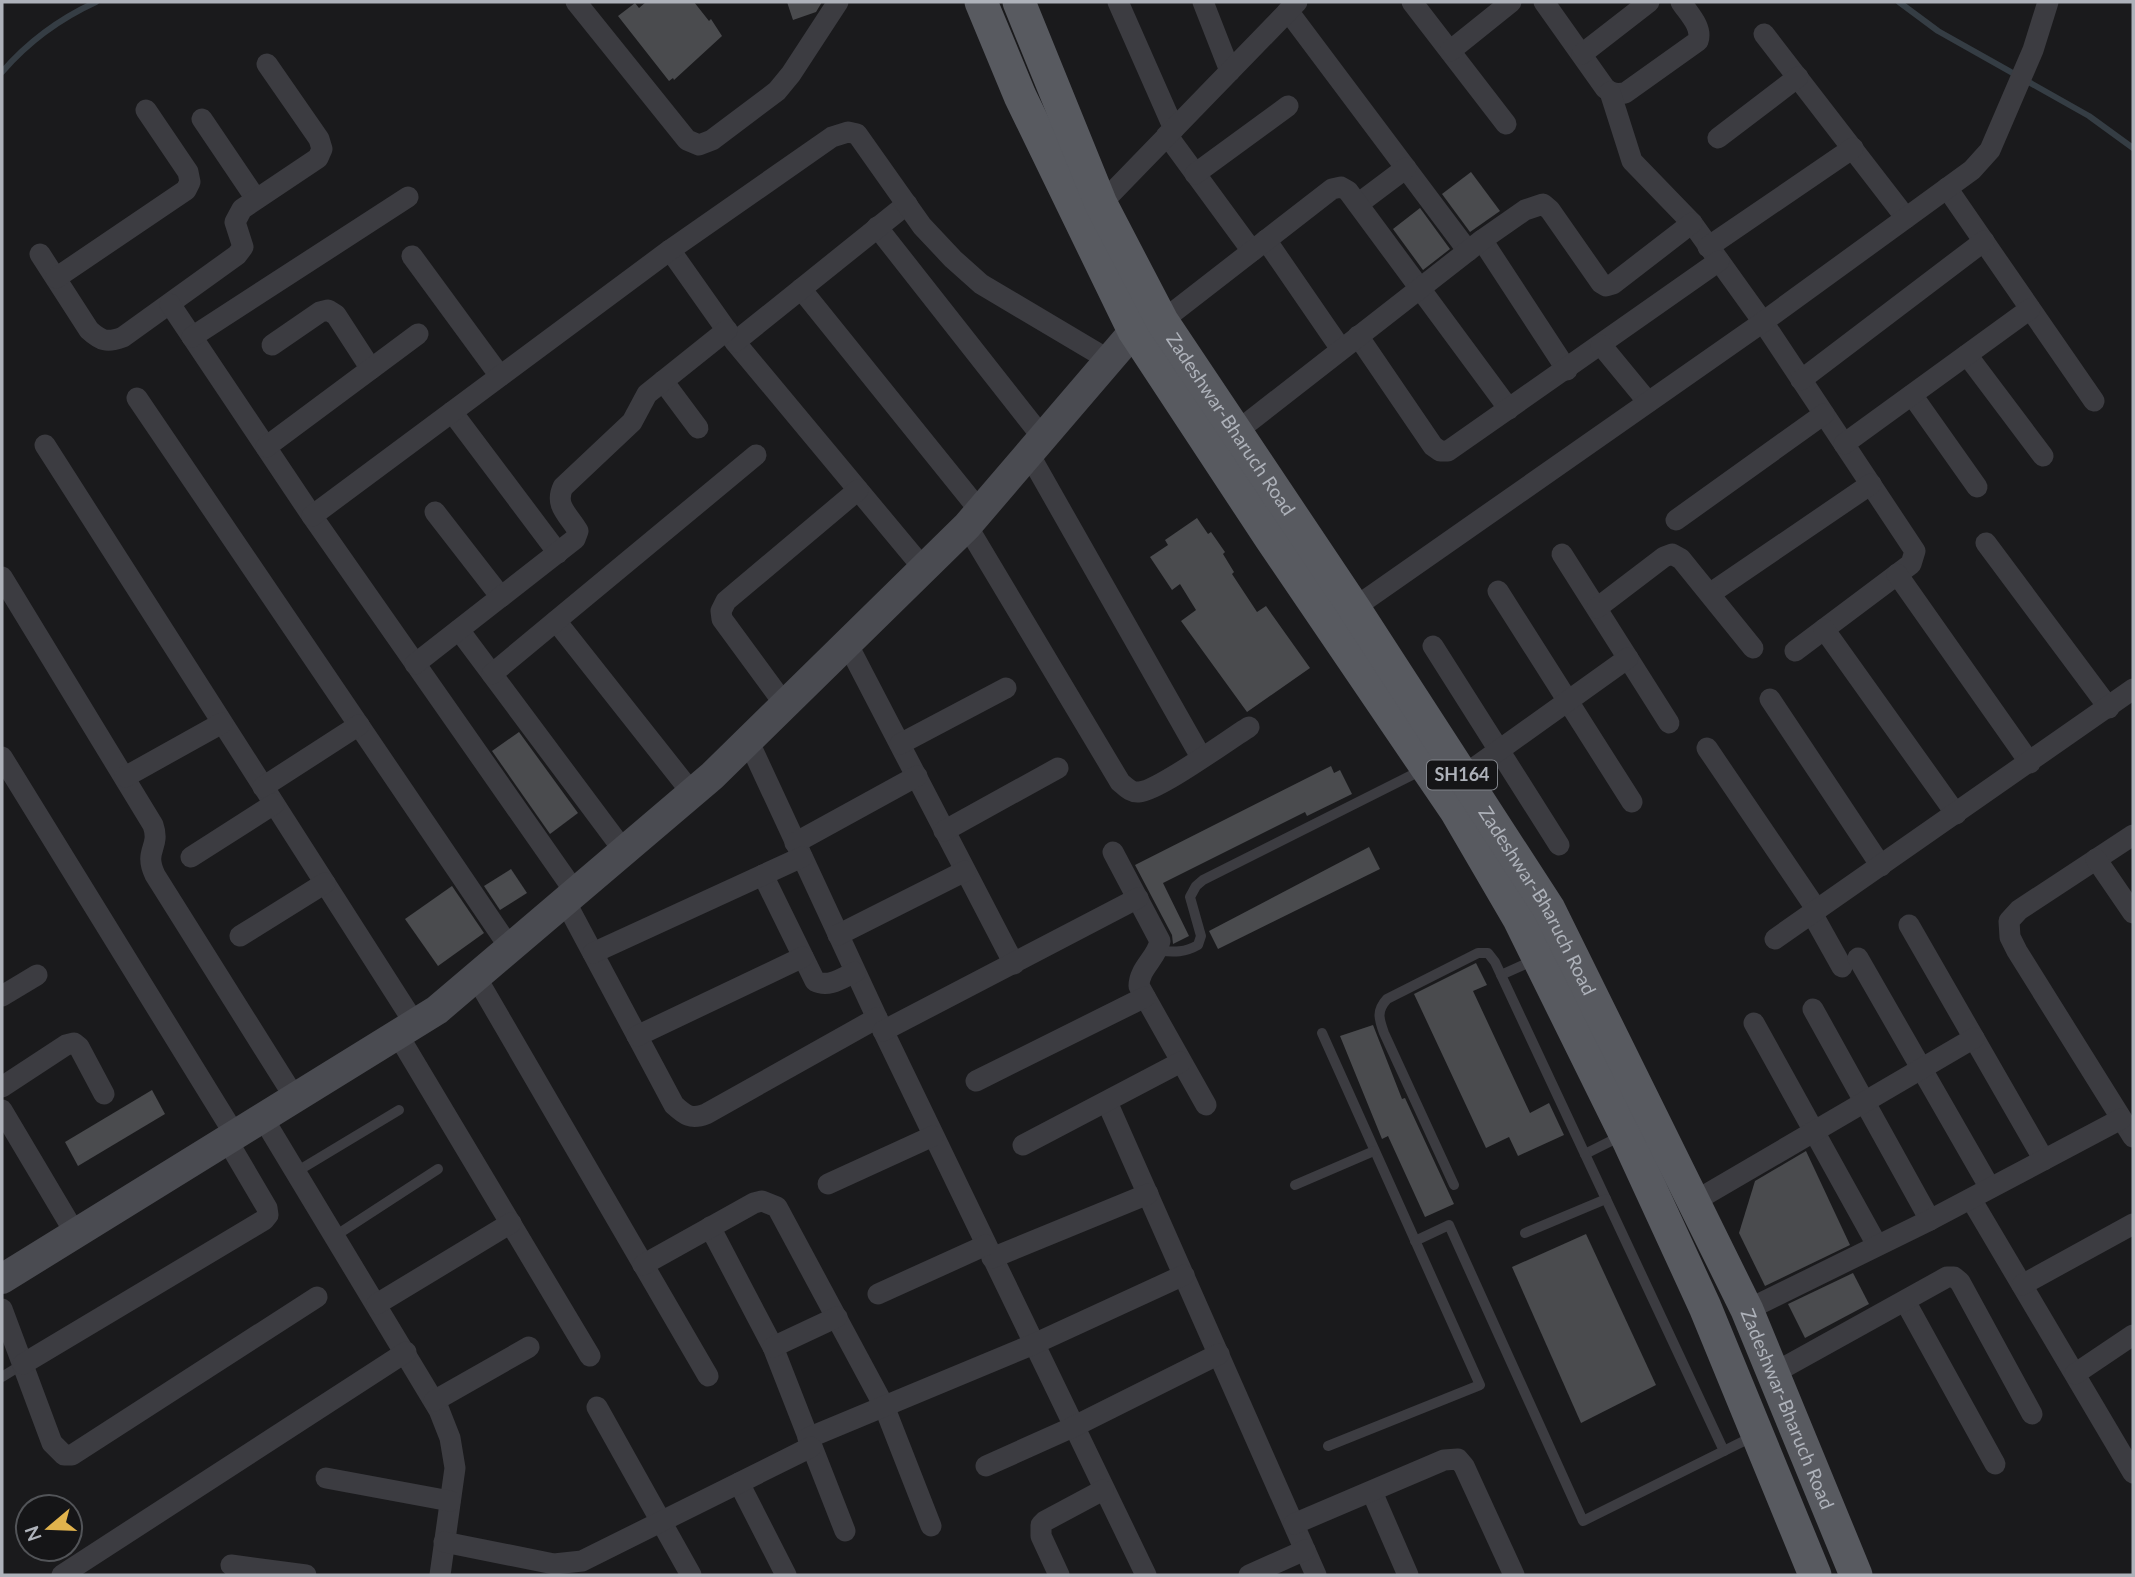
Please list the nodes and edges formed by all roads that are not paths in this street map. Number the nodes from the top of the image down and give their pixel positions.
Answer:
1 (576, 2) edge
2 (838, 2) edge
3 (981, 2) edge
4 (1019, 2) edge
5 (1118, 2) edge
6 (1203, 2) edge
7 (1412, 2) edge
8 (1511, 2) edge
9 (1544, 2) edge
10 (1649, 2) edge
11 (1681, 2) edge
12 (2048, 2) edge
13 (1293, 6) edge
14 (1764, 34) dead end
15 (1450, 51) junction
16 (1582, 54) junction
17 (267, 64) dead end
18 (1230, 71) junction
19 (1798, 77) junction
20 (1610, 93) junction
21 (1288, 106) dead end
22 (146, 110) dead end
23 (202, 119) dead end
24 (1506, 124) dead end
25 (1170, 132) junction
26 (1718, 138) dead end
27 (1853, 148) junction
28 (1406, 168) junction
29 (1195, 174) junction
30 (1947, 188) junction
31 (408, 197) dead end
32 (256, 199) junction
33 (907, 204) junction
34 (1101, 204) junction
35 (1357, 204) junction
36 (1906, 218) junction
37 (1692, 223) junction
38 (877, 227) junction
39 (1984, 242) junction
40 (1259, 246) junction
41 (1475, 246) junction
42 (670, 250) junction
43 (40, 254) dead end
44 (1713, 254) junction
45 (412, 256) dead end
46 (56, 278) junction
47 (801, 289) junction
48 (1419, 289) junction
49 (170, 304) junction
50 (2030, 309) junction
51 (1151, 321) junction
52 (1763, 322) junction
53 (418, 334) dead end
54 (731, 336) junction
55 (192, 337) junction
56 (1350, 342) junction
57 (272, 345) dead end
58 (1601, 345) junction
59 (1967, 355) junction
60 (1109, 360) junction
61 (371, 369) junction
62 (1567, 370) junction
63 (500, 376) junction
64 (1801, 380) junction
65 (663, 381) junction
66 (1912, 395) junction
67 (137, 398) dead end
68 (2094, 401) dead end
69 (1648, 402) junction
70 (1509, 410) junction
71 (452, 411) junction
72 (1824, 414) junction
73 (698, 428) dead end
74 (1236, 432) junction
75 (1844, 444) junction
76 (45, 445) dead end
77 (1036, 446) junction
78 (266, 447) junction
79 (756, 456) dead end
80 (2043, 456) dead end
81 (1871, 484) junction
82 (1977, 487) dead end
83 (858, 491) junction
84 (435, 512) dead end
85 (312, 516) junction
86 (974, 519) junction
87 (1676, 520) dead end
88 (1986, 543) dead end
89 (558, 553) junction
90 (1562, 554) dead end
91 (923, 569) junction
92 (1897, 574) junction
93 (2, 577) edge
94 (1497, 591) dead end
95 (1711, 593) junction
96 (501, 597) junction
97 (1354, 608) junction
98 (1597, 608) junction
99 (556, 621) junction
100 (1824, 629) junction
101 (459, 630) junction
102 (847, 643) junction
103 (1433, 646) dead end
104 (1753, 648) dead end
105 (1795, 651) dead end
106 (1628, 658) junction
107 (415, 664) junction
108 (492, 674) junction
109 (1006, 688) dead end
110 (2133, 690) edge
111 (1770, 699) dead end
112 (1567, 702) junction
113 (785, 705) junction
114 (2109, 708) junction
115 (222, 723) junction
116 (1669, 723) dead end
117 (359, 725) junction
118 (1249, 727) dead end
119 (748, 740) junction
120 (900, 744) junction
121 (1706, 748) dead end
122 (1500, 751) junction
123 (2, 757) edge
124 (1201, 757) junction
125 (2030, 763) junction
126 (1058, 768) dead end
127 (1426, 768) junction
128 (916, 776) junction
129 (1463, 776) junction
130 (125, 777) junction
131 (692, 793) junction
132 (269, 796) junction
133 (1632, 802) dead end
134 (1956, 814) junction
135 (944, 831) junction
136 (2133, 835) edge
137 (1559, 845) dead end
138 (799, 850) junction
139 (624, 851) junction
140 (1113, 852) dead end
141 (191, 857) dead end
142 (2096, 859) junction
143 (1881, 866) junction
144 (965, 871) junction
145 (763, 875) junction
146 (325, 883) junction
147 (570, 897) junction
148 (1138, 898) junction
149 (1816, 910) junction
150 (2133, 913) edge
151 (1909, 925) dead end
152 (838, 935) junction
153 (240, 936) dead end
154 (1774, 939) dead end
155 (510, 948) junction
156 (1158, 951) junction
157 (593, 953) junction
158 (803, 957) junction
159 (1538, 957) junction
160 (1014, 964) junction
161 (855, 972) junction
162 (37, 975) dead end
163 (1501, 975) junction
164 (476, 977) junction
165 (2, 996) edge
166 (1145, 997) junction
167 (1813, 1009) dead end
168 (1754, 1023) dead end
169 (880, 1024) junction
170 (407, 1029) junction
171 (1321, 1033) dead end
172 (637, 1036) junction
173 (1974, 1038) junction
174 (1181, 1062) junction
175 (1922, 1069) junction
176 (976, 1081) dead end
177 (2, 1087) edge
178 (104, 1094) dead end
179 (295, 1098) junction
180 (1107, 1102) junction
181 (1866, 1102) junction
182 (1206, 1105) dead end
183 (2, 1110) edge
184 (399, 1110) dead end
185 (263, 1118) junction
186 (2121, 1119) junction
187 (1815, 1132) junction
188 (1625, 1134) junction
189 (933, 1136) junction
190 (231, 1137) junction
191 (2133, 1137) edge
192 (1023, 1145) dead end
193 (1374, 1151) junction
194 (1585, 1154) junction
195 (2044, 1160) junction
196 (438, 1169) dead end
197 (296, 1172) junction
198 (828, 1184) dead end
199 (1295, 1185) dead end
200 (1454, 1185) dead end
201 (1990, 1188) junction
202 (1148, 1194) junction
203 (1606, 1199) junction
204 (1971, 1199) junction
205 (1695, 1201) junction
206 (1930, 1220) junction
207 (511, 1223) junction
208 (2133, 1224) edge
209 (709, 1227) junction
210 (75, 1233) junction
211 (1525, 1233) dead end
212 (335, 1236) junction
213 (1415, 1241) junction
214 (1877, 1245) junction
215 (989, 1252) junction
216 (643, 1265) junction
217 (1184, 1275) junction
218 (2, 1279) edge
219 (2022, 1285) junction
220 (878, 1294) dead end
221 (317, 1297) dead end
222 (1905, 1301) junction
223 (376, 1304) junction
224 (2, 1309) edge
225 (1747, 1310) junction
226 (836, 1317) junction
227 (2133, 1335) edge
228 (1034, 1344) junction
229 (529, 1347) dead end
230 (773, 1347) junction
231 (406, 1352) junction
232 (1219, 1354) junction
233 (590, 1356) dead end
234 (23, 1364) junction
235 (1774, 1373) junction
236 (2075, 1374) junction
237 (2, 1377) edge
238 (708, 1377) dead end
239 (434, 1401) junction
240 (884, 1406) junction
241 (597, 1408) dead end
242 (2032, 1414) dead end
243 (1073, 1427) junction
244 (1758, 1434) junction
245 (810, 1442) junction
246 (1328, 1446) dead end
247 (1724, 1451) junction
248 (1995, 1464) dead end
249 (986, 1466) dead end
250 (2133, 1473) edge
251 (326, 1478) dead end
252 (739, 1483) junction
253 (1104, 1490) junction
254 (1372, 1492) junction
255 (450, 1502) junction
256 (661, 1522) junction
257 (1294, 1524) junction
258 (931, 1526) dead end
259 (845, 1531) dead end
260 (444, 1542) junction
261 (1305, 1550) junction
262 (231, 1565) dead end
263 (84, 1569) edge
264 (1849, 1572) edge
265 (62, 1575) edge
266 (306, 1575) edge
267 (440, 1575) edge
268 (691, 1575) edge
269 (786, 1575) edge
270 (1059, 1575) edge
271 (1146, 1575) edge
272 (1249, 1575) edge
273 (1316, 1575) edge
274 (1408, 1575) edge
275 (1514, 1575) edge
276 (1815, 1575) edge

1 - 2 street
3 - 51 main road, Zadeshwar-Bharuch Road / SH164
4 - 34 main road, Zadeshwar-Bharuch Road / SH164
5 - 25 street
6 - 18 street
7 - 15 street
8 - 15 street
9 - 16 street
10 - 16 street
11 - 20 street
12 - 30 street
13 - 18 street
13 - 28 street
14 - 19 street
15 - 24 street
16 - 20 street
17 - 32 street
18 - 25 street
19 - 26 street
19 - 27 street
20 - 37 street
21 - 29 street
22 - 46 street
23 - 32 street
25 - 29 street
25 - 34 street
27 - 36 street
27 - 44 street
28 - 35 street
28 - 41 street
29 - 40 street
30 - 36 street
30 - 39 street
31 - 55 street
32 - 49 street
33 - 38 street
33 - 42 street
33 - 60 street
34 - 51 main road, Zadeshwar-Bharuch Road / SH164
35 - 40 street
35 - 48 street
36 - 52 street
37 - 41 street
37 - 44 street
38 - 47 street
38 - 77 street
39 - 50 street
39 - 64 street
40 - 51 street
40 - 56 street
41 - 48 street
41 - 62 street
42 - 54 street
42 - 63 street
43 - 46 street
44 - 52 street
44 - 58 street
45 - 63 street
46 - 49 street
47 - 54 street
47 - 86 street
48 - 56 street
48 - 70 street
49 - 55 street
50 - 59 street
50 - 68 street
51 - 60 main road
51 - 74 main road, Zadeshwar-Bharuch Road / SH164
51 - 127 main road, Zadeshwar-Bharuch Road / SH164
52 - 64 street
52 - 69 street
53 - 61 street
54 - 65 street
54 - 83 street
55 - 78 street
56 - 70 street
56 - 74 street
57 - 61 street
58 - 62 street
58 - 69 street
59 - 66 street
59 - 80 street
60 - 77 main road
61 - 78 street
62 - 70 street
63 - 71 street
64 - 72 street
65 - 73 street
65 - 89 street
66 - 75 street
66 - 82 street
67 - 117 street
69 - 97 street
71 - 85 street
71 - 89 street
72 - 75 street
72 - 87 street
74 - 97 main road, Zadeshwar-Bharuch Road / SH164
75 - 81 street
76 - 115 street
77 - 86 main road
77 - 124 street
78 - 85 street
79 - 99 street
81 - 92 street
81 - 95 street
83 - 91 street
83 - 113 street
84 - 96 street
85 - 107 street
86 - 91 main road
86 - 124 street
88 - 114 street
89 - 96 street
90 - 98 street
91 - 102 main road
92 - 100 street
92 - 125 street
93 - 130 street
94 - 112 street
95 - 98 street
95 - 104 street
96 - 101 street
97 - 129 main road, Zadeshwar-Bharuch Road / SH164
98 - 106 street
99 - 108 street
99 - 131 street
100 - 105 street
100 - 134 street
101 - 107 street
101 - 108 street
102 - 113 main road
102 - 120 street
103 - 122 street
106 - 112 street
106 - 116 street
107 - 147 street
108 - 139 street
109 - 120 street
110 - 114 street
111 - 143 street
112 - 122 street
112 - 133 street
113 - 119 main road
114 - 125 street
115 - 130 street
115 - 132 street
117 - 132 street
117 - 155 street
118 - 124 street
119 - 131 main road
119 - 138 street
120 - 128 street
121 - 149 street
122 - 129 street
122 - 137 street
123 - 190 street
125 - 134 street
126 - 135 street
127 - 156 lane
127 - 159 main road, Zadeshwar-Bharuch Road / SH164
128 - 135 street
128 - 138 street
129 - 205 main road, Zadeshwar-Bharuch Road / SH164
130 - 179 street
131 - 139 main road
132 - 141 street
132 - 146 street
134 - 143 street
135 - 144 street
136 - 142 street
138 - 145 street
138 - 152 street
139 - 147 main road
140 - 148 street
142 - 150 street
142 - 186 street
143 - 149 street
144 - 152 street
144 - 160 street
145 - 157 street
145 - 158 street
146 - 153 street
146 - 170 street
147 - 155 main road
147 - 157 street
148 - 156 street
148 - 160 street
149 - 154 street
149 - 175 street
151 - 173 street
152 - 161 street
155 - 164 main road
156 - 166 street
157 - 172 street
158 - 161 street
158 - 172 street
159 - 163 lane
159 - 188 main road, Zadeshwar-Bharuch Road / SH164
160 - 169 street
161 - 169 street
162 - 165 street
163 - 194 lane
163 - 200 lane
164 - 170 main road
164 - 216 street
166 - 174 street
166 - 176 street
167 - 181 street
168 - 187 street
169 - 172 street
169 - 189 street
170 - 179 main road
170 - 207 street
171 - 193 lane
173 - 175 street
173 - 195 street
174 - 180 street
174 - 182 street
175 - 181 street
175 - 201 street
177 - 178 street
179 - 185 main road
180 - 192 street
180 - 202 street
181 - 187 street
181 - 206 street
183 - 210 street
184 - 197 lane
185 - 190 main road
185 - 197 street
186 - 191 street
186 - 195 street
187 - 205 street
187 - 214 street
188 - 194 lane
188 - 244 main road, Zadeshwar-Bharuch Road / SH164
189 - 198 street
189 - 215 street
190 - 210 main road
190 - 234 street
193 - 199 lane
193 - 213 lane
194 - 203 lane
195 - 201 street
196 - 212 lane
197 - 212 street
201 - 204 street
202 - 215 street
202 - 217 street
203 - 211 lane
203 - 247 lane
204 - 206 street
204 - 219 street
205 - 225 main road, Zadeshwar-Bharuch Road / SH164
206 - 214 street
207 - 223 street
207 - 233 street
208 - 219 street
209 - 216 street
209 - 226 street
209 - 230 street
210 - 218 main road
212 - 223 street
213 - 246 lane
213 - 247 lane
214 - 225 street
215 - 220 street
215 - 228 street
216 - 238 street
217 - 228 street
217 - 232 street
219 - 236 street
221 - 234 street
222 - 235 street
222 - 242 street
222 - 248 street
223 - 231 street
224 - 234 street
225 - 235 main road, Zadeshwar-Bharuch Road / SH164
226 - 230 street
226 - 240 street
227 - 236 street
228 - 240 street
228 - 243 street
229 - 239 street
230 - 245 street
231 - 239 street
231 - 263 street
232 - 243 street
232 - 257 street
234 - 237 lane
235 - 264 main road, Zadeshwar-Bharuch Road / SH164
236 - 250 street
239 - 255 street
240 - 245 street
240 - 258 street
241 - 256 street
243 - 249 street
243 - 253 street
244 - 247 lane
244 - 276 main road, Zadeshwar-Bharuch Road / SH164
245 - 252 street
245 - 259 street
251 - 255 street
252 - 256 street
252 - 269 street
253 - 270 street
253 - 271 street
254 - 257 street
254 - 274 street
254 - 275 street
255 - 260 street
256 - 260 street
256 - 268 street
257 - 261 street
260 - 267 street
261 - 272 street
261 - 273 street
262 - 266 street
263 - 265 street

